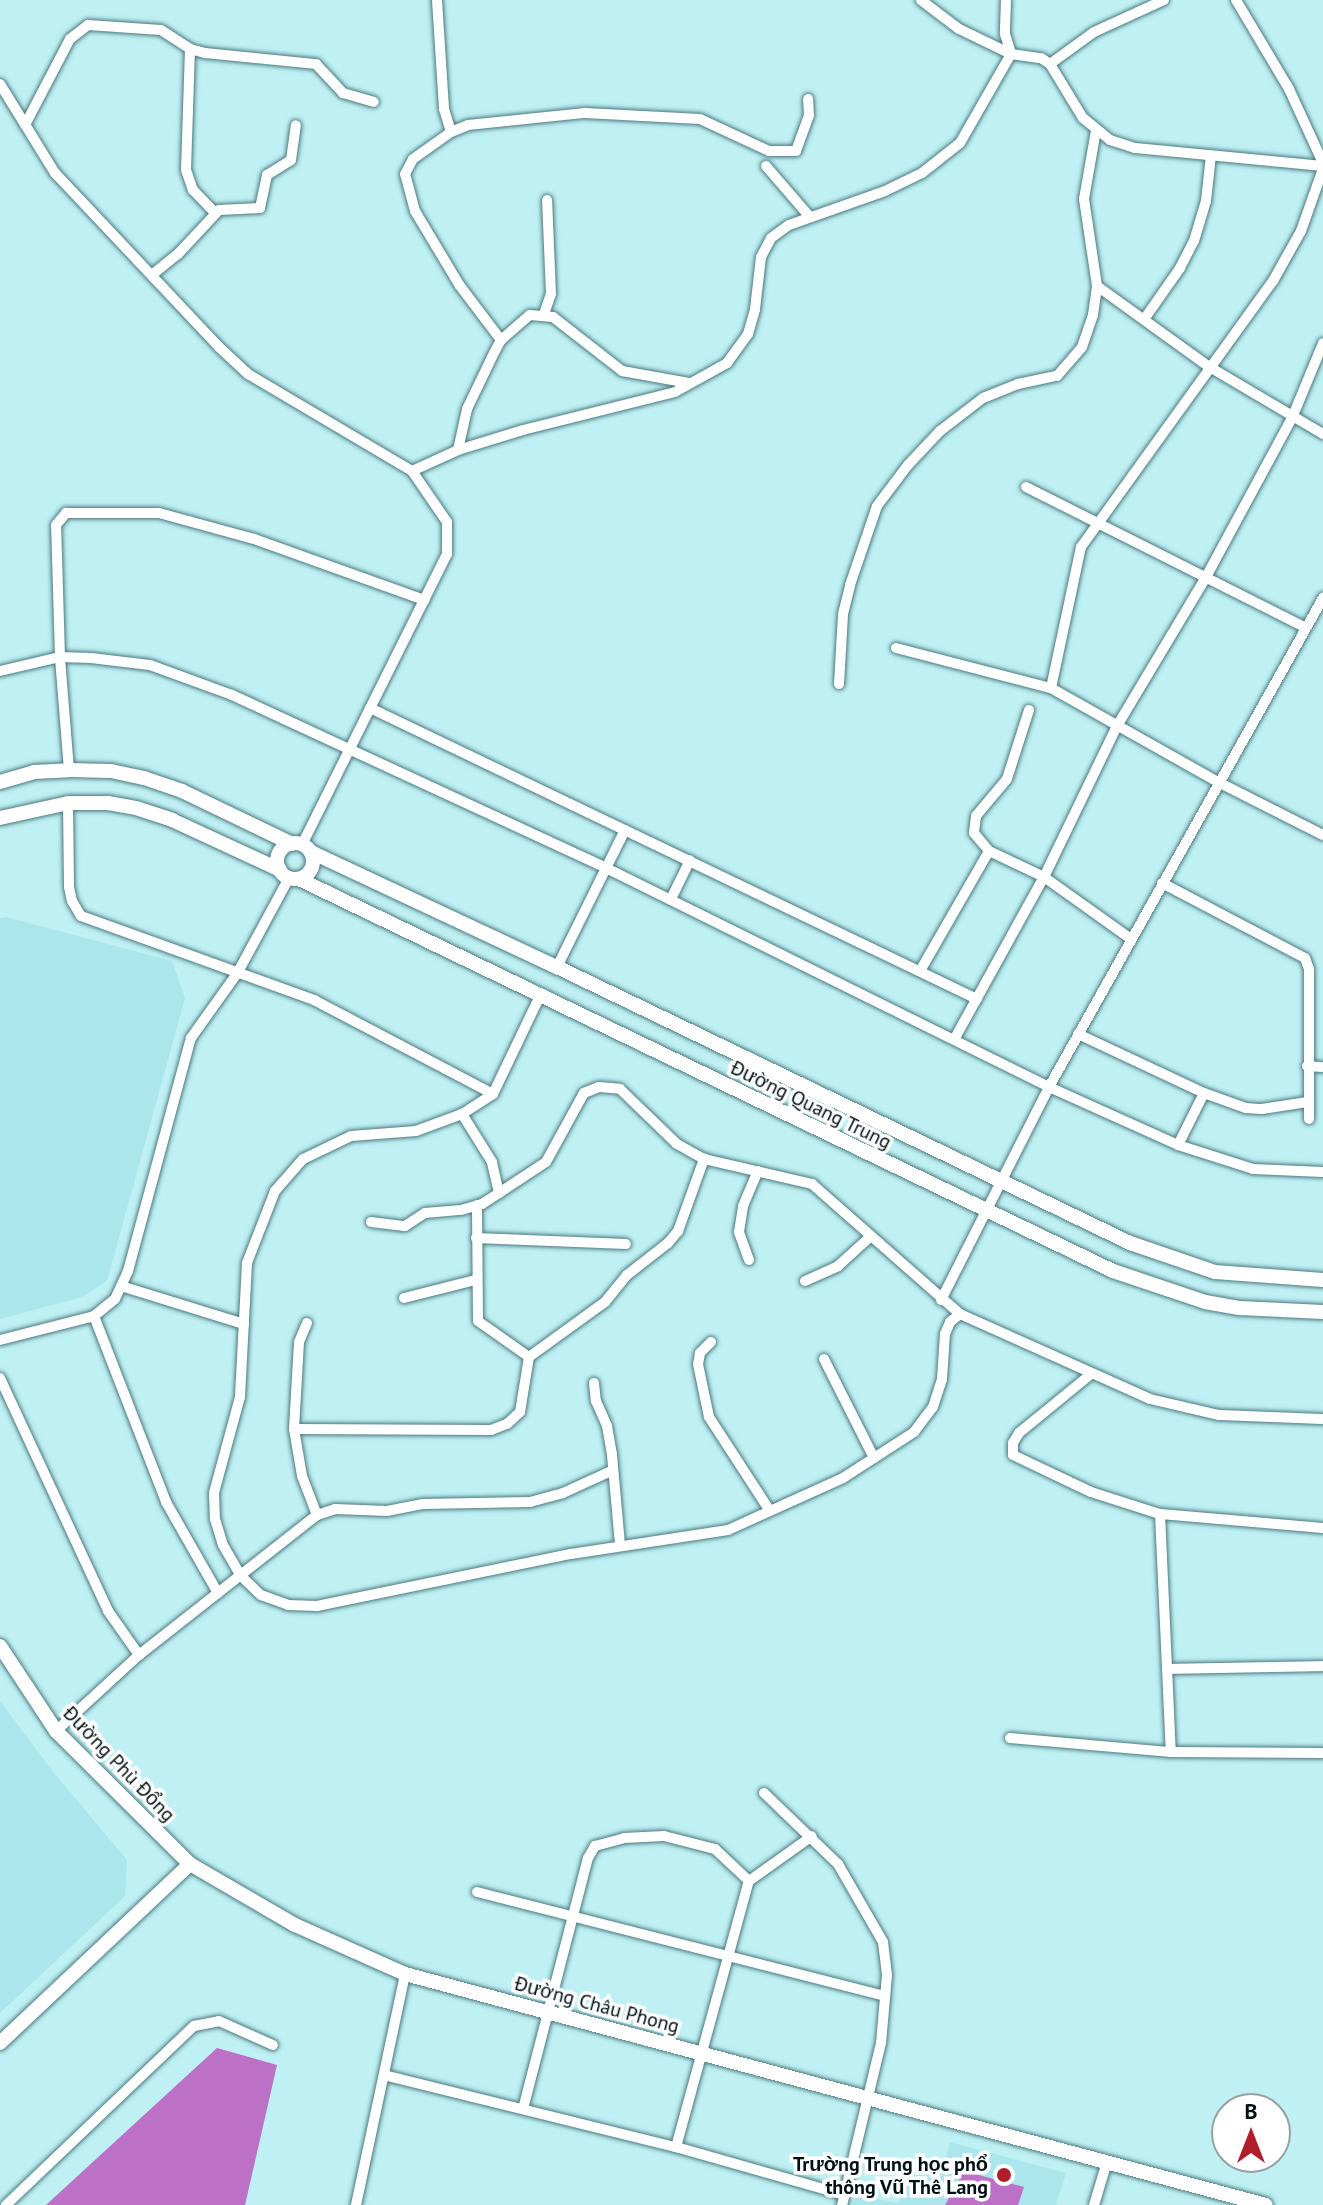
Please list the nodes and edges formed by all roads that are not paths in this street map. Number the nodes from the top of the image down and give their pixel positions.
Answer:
1 (437, 0) edge
2 (921, 0) edge
3 (1006, 0) edge
4 (1164, 0) edge
5 (1236, 0) edge
6 (190, 49) junction
7 (1011, 54) junction
8 (1050, 64) junction
9 (0, 84) edge
10 (808, 99) dead end
11 (374, 102) dead end
12 (25, 125) junction
13 (296, 125) dead end
14 (1096, 130) junction
15 (451, 132) junction
16 (1211, 155) junction
17 (766, 166) dead end
18 (1323, 166) edge
19 (547, 200) dead end
20 (215, 213) junction
21 (809, 216) junction
22 (153, 274) junction
23 (1097, 286) junction
24 (544, 314) junction
25 (1145, 318) junction
26 (501, 340) junction
27 (1323, 343) edge
28 (1208, 366) junction
29 (689, 383) junction
30 (1292, 418) junction
31 (1323, 434) edge
32 (458, 450) junction
33 (412, 471) junction
34 (1026, 487) dead end
35 (1097, 521) junction
36 (1206, 577) junction
37 (1323, 598) edge
38 (424, 600) junction
39 (1306, 628) junction
40 (896, 648) dead end
41 (60, 657) junction
42 (0, 671) edge
43 (839, 684) dead end
44 (1051, 688) junction
45 (370, 708) junction
46 (1029, 710) dead end
47 (1117, 726) junction
48 (348, 751) junction
49 (69, 770) junction
50 (0, 782) edge
51 (1218, 782) junction
52 (68, 803) junction
53 (0, 818) edge
54 (625, 830) junction
55 (1323, 835) edge
56 (302, 847) junction
57 (989, 851) junction
58 (690, 860) junction
59 (606, 868) junction
60 (289, 876) junction
61 (1044, 877) junction
62 (1162, 883) junction
63 (671, 899) junction
64 (1131, 939) junction
65 (557, 967) junction
66 (920, 971) junction
67 (238, 972) junction
68 (540, 996) junction
69 (977, 999) junction
70 (1078, 1034) junction
71 (955, 1038) junction
72 (1307, 1066) junction
73 (1323, 1067) edge
74 (1049, 1087) junction
75 (1204, 1093) junction
76 (493, 1094) junction
77 (1307, 1102) junction
78 (462, 1114) junction
79 (1309, 1119) dead end
80 (1178, 1145) junction
81 (704, 1159) junction
82 (758, 1171) junction
83 (1323, 1172) edge
84 (1001, 1182) junction
85 (499, 1193) junction
86 (477, 1205) junction
87 (986, 1213) junction
88 (371, 1222) dead end
89 (870, 1237) junction
90 (476, 1238) junction
91 (626, 1244) dead end
92 (749, 1260) dead end
93 (475, 1280) junction
94 (1323, 1280) edge
95 (805, 1281) dead end
96 (121, 1286) junction
97 (404, 1298) dead end
98 (941, 1300) junction
99 (1323, 1312) edge
100 (960, 1314) junction
101 (94, 1316) junction
102 (307, 1323) dead end
103 (244, 1324) junction
104 (0, 1340) edge
105 (711, 1342) dead end
106 (529, 1357) junction
107 (824, 1359) dead end
108 (1091, 1374) junction
109 (0, 1378) edge
110 (594, 1383) dead end
111 (1323, 1419) edge
112 (294, 1429) junction
113 (874, 1458) junction
114 (611, 1471) junction
115 (770, 1511) junction
116 (1160, 1514) junction
117 (317, 1515) junction
118 (1323, 1528) edge
119 (620, 1545) junction
120 (240, 1575) junction
121 (218, 1593) junction
122 (0, 1646) edge
123 (139, 1655) junction
124 (1323, 1666) edge
125 (1168, 1669) junction
126 (56, 1731) junction
127 (1010, 1738) dead end
128 (1171, 1752) junction
129 (1323, 1753) edge
130 (764, 1793) dead end
131 (812, 1836) junction
132 (190, 1864) junction
133 (749, 1881) junction
134 (477, 1892) dead end
135 (575, 1917) junction
136 (725, 1956) junction
137 (405, 1974) junction
138 (885, 1996) junction
139 (550, 2014) junction
140 (0, 2043) edge
141 (273, 2045) dead end
142 (700, 2053) junction
143 (384, 2075) junction
144 (869, 2098) junction
145 (523, 2109) junction
146 (676, 2147) junction
147 (1107, 2162) junction
148 (843, 2200) edge
149 (6, 2205) edge
150 (356, 2205) edge
151 (1094, 2205) edge
152 (1266, 2205) edge

1 - 15 street
2 - 7 street
3 - 7 street
4 - 8 street
5 - 18 street
6 - 11 street
6 - 12 street
6 - 20 street
7 - 8 street
7 - 21 street
8 - 14 street
9 - 12 street
10 - 15 street
12 - 22 street
13 - 20 street
14 - 16 street
14 - 23 street
15 - 26 street
16 - 18 street
16 - 25 street
17 - 21 street
18 - 28 street
19 - 24 street
20 - 22 street
21 - 29 street
22 - 33 street
23 - 25 street
23 - 43 street
24 - 26 street
24 - 29 street
25 - 28 street
26 - 32 street
27 - 30 street
28 - 30 street
28 - 35 street
29 - 32 street
30 - 31 street
30 - 36 street
32 - 33 street
33 - 38 street
34 - 35 street
35 - 36 street
35 - 44 street
36 - 39 street
36 - 47 street
37 - 39 street
38 - 41 street
38 - 45 street
39 - 51 street
40 - 44 street
41 - 42 street
41 - 48 street
41 - 49 street
44 - 47 street
45 - 48 street
45 - 54 street
46 - 57 street
47 - 51 street
47 - 61 street
48 - 56 street
48 - 59 street
49 - 50 main road, Đường Quang Trung
49 - 56 main road, Đường Quang Trung
51 - 55 street
51 - 62 street
52 - 53 main road, Đường Quang Trung
52 - 60 main road, Đường Quang Trung
52 - 67 street
54 - 58 street
54 - 59 street
56 - 60 main road
56 - 60 main road
56 - 65 main road, Đường Quang Trung
57 - 61 street
57 - 66 street
58 - 63 street
58 - 66 street
59 - 63 street
59 - 65 street
60 - 67 street
60 - 68 main road, Đường Quang Trung
61 - 64 street
61 - 69 street
62 - 64 street
62 - 72 street
63 - 71 street
64 - 70 street
65 - 84 main road, Đường Quang Trung
66 - 69 street
67 - 76 street
67 - 96 street
68 - 76 street
68 - 87 main road, Đường Quang Trung
69 - 71 street
70 - 74 street
70 - 75 street
71 - 74 street
72 - 73 street
72 - 77 street
74 - 80 street
74 - 84 street
75 - 77 street
75 - 80 street
76 - 78 street
77 - 79 street
78 - 85 street
78 - 103 street
80 - 83 street
81 - 82 street
81 - 85 street
81 - 106 street
82 - 89 street
82 - 92 street
84 - 87 street
84 - 94 main road, Đường Quang Trung
85 - 86 street
86 - 88 street
86 - 90 street
87 - 98 street
87 - 99 main road, Đường Quang Trung
89 - 95 street
89 - 98 street
90 - 91 street
90 - 93 street
93 - 97 street
93 - 106 street
96 - 101 street
96 - 103 street
98 - 100 street
100 - 108 street
100 - 113 street
101 - 104 street
101 - 121 street
102 - 112 street
103 - 120 street
105 - 115 street
106 - 112 street
107 - 113 street
108 - 111 street
108 - 116 street
109 - 123 street
110 - 114 street
112 - 117 street
113 - 115 street
114 - 117 street
114 - 119 street
115 - 119 street
116 - 118 street
116 - 125 street
117 - 120 street
119 - 120 street
120 - 121 street
121 - 123 street
122 - 126 main road, Đường Phù Đổng
123 - 126 street
124 - 125 street
125 - 128 street
126 - 132 main road, Đường Phù Đổng
127 - 128 street
128 - 129 street
130 - 131 street
131 - 133 street
131 - 138 street
132 - 137 main road, Đường Châu Phong
132 - 140 main road
133 - 135 street
133 - 136 street
134 - 135 street
135 - 136 street
135 - 139 street
136 - 138 street
136 - 142 street
137 - 139 main road, Đường Châu Phong
137 - 143 street
138 - 144 street
139 - 142 main road, Đường Châu Phong
139 - 145 street
141 - 149 street
142 - 144 main road, Đường Châu Phong
142 - 146 street
143 - 145 street
143 - 150 street
144 - 147 main road, Đường Châu Phong
144 - 148 street
145 - 146 street
146 - 148 street
147 - 151 street
147 - 152 main road, Đường Châu Phong

